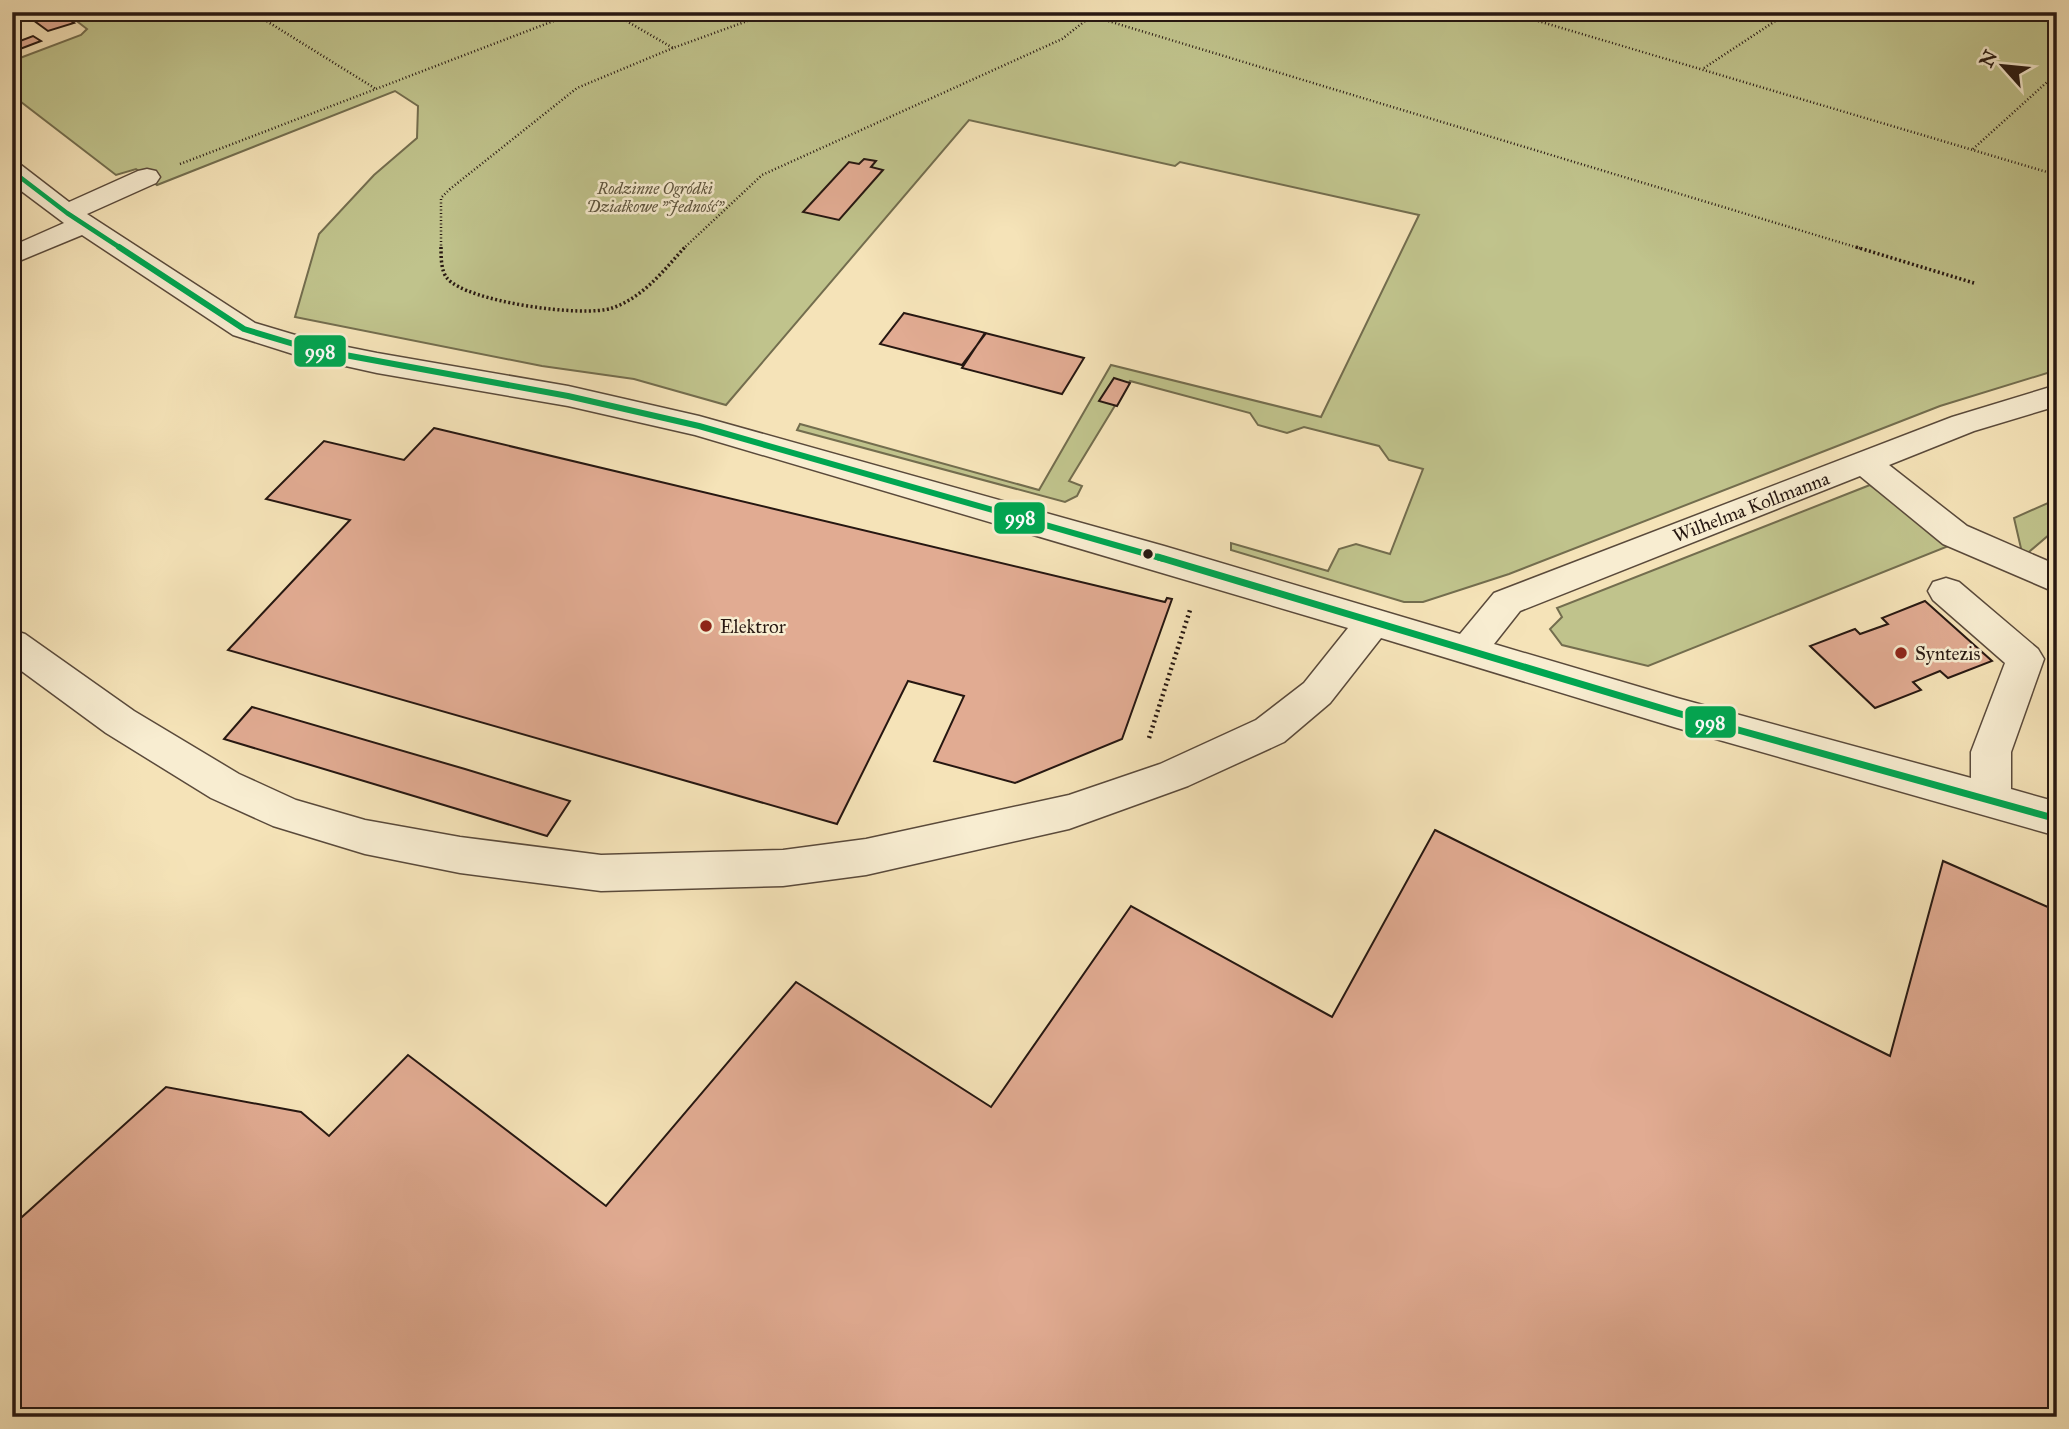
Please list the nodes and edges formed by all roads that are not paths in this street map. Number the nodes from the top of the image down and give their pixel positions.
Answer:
1 (12, 171) edge
2 (147, 177) road end
3 (76, 218) junction
4 (12, 256) edge
5 (2057, 395) edge
6 (1865, 463) junction
7 (2057, 580) edge
8 (1946, 591) dead end
9 (1372, 623) junction
10 (12, 644) edge
11 (1467, 652) junction
12 (1991, 801) junction
13 (2057, 819) edge

1 - 3 street
2 - 3 street
3 - 4 street
3 - 9 street
5 - 6 street, Wilhelma Kollmanna
6 - 7 street
6 - 11 street, Wilhelma Kollmanna
8 - 12 street
9 - 10 street
9 - 11 street
11 - 12 street
12 - 13 street

